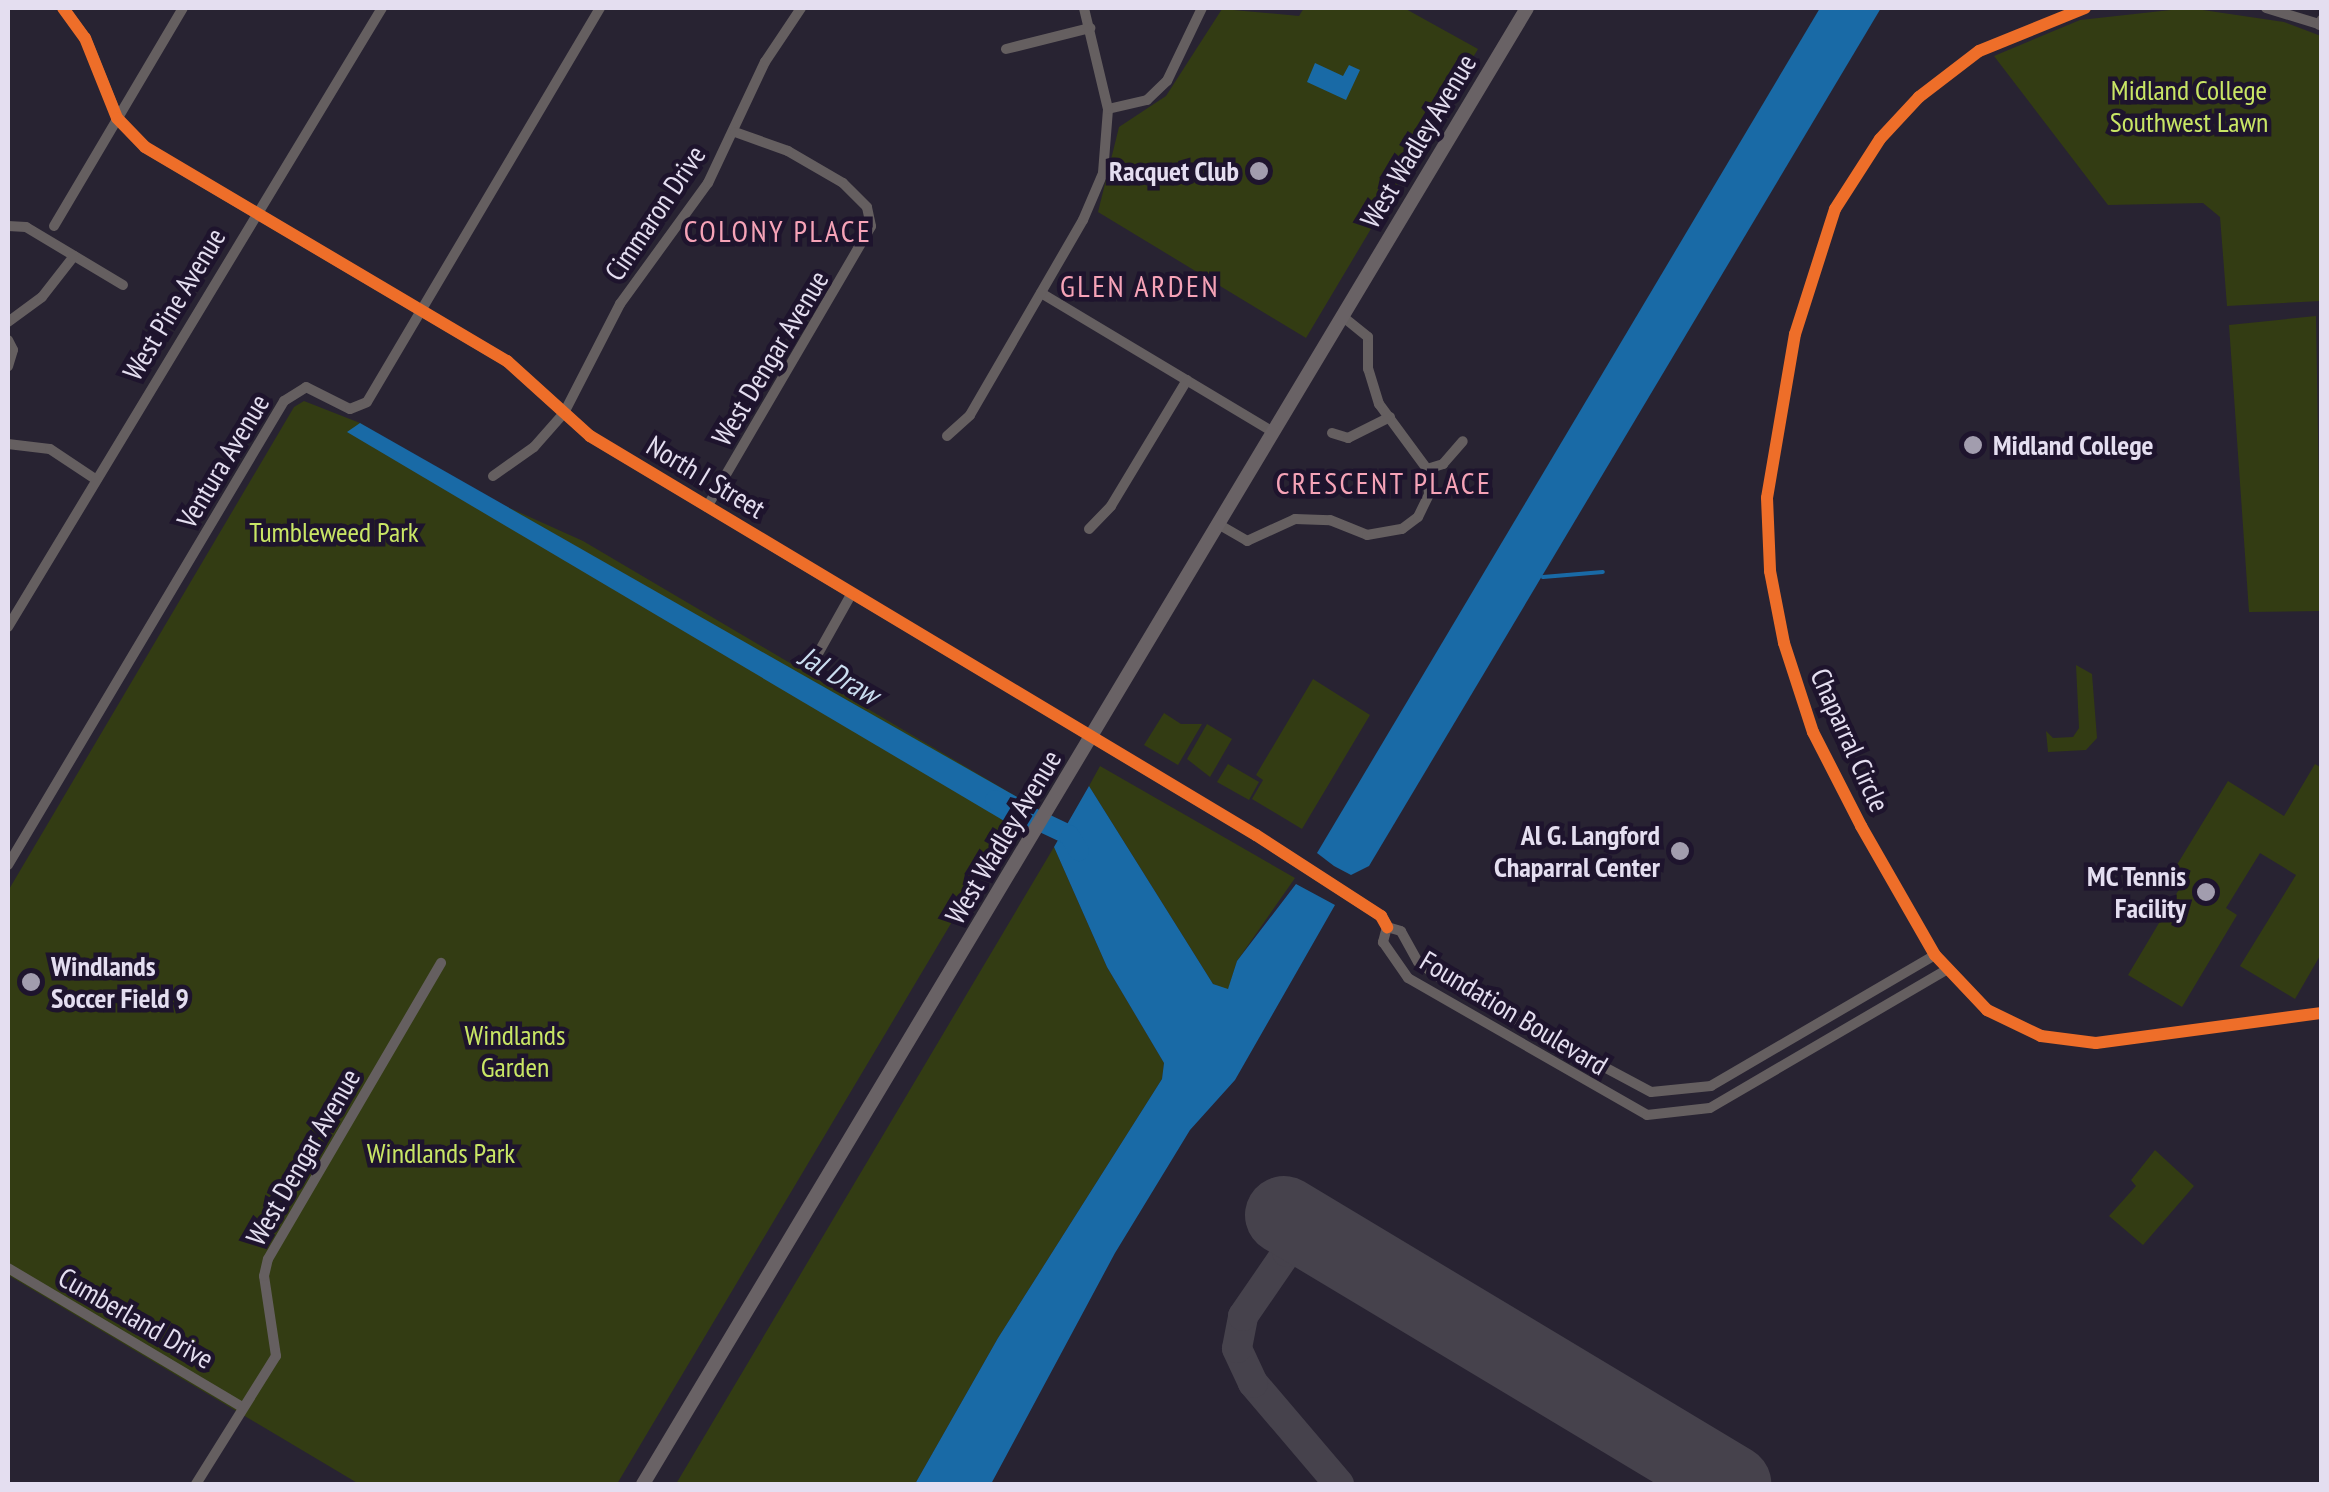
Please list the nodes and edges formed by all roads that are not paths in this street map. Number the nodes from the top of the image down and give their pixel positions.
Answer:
1 (63, 8) edge
2 (182, 8) edge
3 (382, 8) edge
4 (600, 8) edge
5 (801, 8) edge
6 (1084, 8) edge
7 (1202, 8) edge
8 (1527, 8) edge
9 (2085, 8) edge
10 (2266, 8) edge
11 (2321, 23) edge
12 (1090, 28) junction
13 (1006, 49) dead end
14 (1108, 109) junction
15 (118, 118) junction
16 (734, 132) junction
17 (256, 211) junction
18 (8, 226) edge
19 (54, 226) dead end
20 (74, 256) junction
21 (124, 285) dead end
22 (1042, 293) junction
23 (422, 310) junction
24 (1342, 317) junction
25 (8, 322) edge
26 (8, 340) edge
27 (8, 366) edge
28 (1187, 380) junction
29 (564, 413) junction
30 (1390, 417) junction
31 (1273, 432) junction
32 (1332, 433) dead end
33 (947, 436) dead end
34 (1463, 441) dead end
35 (8, 444) edge
36 (1427, 470) junction
37 (493, 476) dead end
38 (96, 478) junction
39 (707, 506) junction
40 (1218, 524) junction
41 (1088, 529) dead end
42 (852, 593) junction
43 (8, 627) edge
44 (811, 666) dead end
45 (1092, 736) junction
46 (8, 865) edge
47 (1387, 927) junction
48 (1935, 955) junction
49 (442, 963) dead end
50 (1946, 970) junction
51 (2322, 1012) edge
52 (1548, 1038) junction
53 (1537, 1055) junction
54 (8, 1268) edge
55 (242, 1406) junction
56 (196, 1484) edge
57 (643, 1484) edge

1 - 15 street, North I Street
2 - 15 street
3 - 17 street, West Pine Avenue
4 - 23 street, Ventura Avenue
5 - 16 street, Cimmaron Drive
6 - 12 street
7 - 14 street
8 - 24 main road, West Wadley Avenue
9 - 48 street, Chaparral Circle
10 - 11 street
12 - 13 street
12 - 14 street
14 - 22 street
15 - 17 street, North I Street
15 - 19 street
16 - 29 street, Cimmaron Drive
16 - 39 street, West Dengar Avenue
17 - 23 street, North I Street
17 - 38 street, West Pine Avenue
18 - 20 street
20 - 21 street
20 - 25 street
22 - 28 street
22 - 33 street
23 - 29 street, North I Street
23 - 46 street, Ventura Avenue
24 - 30 street
24 - 31 main road, West Wadley Avenue
26 - 27 street
28 - 31 street
28 - 41 street
29 - 37 street, Cimmaron Drive
29 - 39 street, North I Street
30 - 32 street
30 - 36 street
31 - 40 main road, West Wadley Avenue
34 - 36 street
35 - 38 street
36 - 40 street
38 - 43 street, West Pine Avenue
39 - 42 street, North I Street
40 - 45 main road, West Wadley Avenue
42 - 44 street
42 - 45 street, North I Street
45 - 47 street, North I Street
45 - 57 main road, West Wadley Avenue
47 - 52 street, Foundation Boulevard
47 - 53 street, Foundation Boulevard
48 - 50 street, Chaparral Circle
48 - 52 street, Foundation Boulevard
49 - 55 street, West Dengar Avenue
50 - 51 street, Chaparral Circle
50 - 53 street, Foundation Boulevard
52 - 53 street
54 - 55 street, Cumberland Drive
55 - 56 street, West Dengar Avenue

